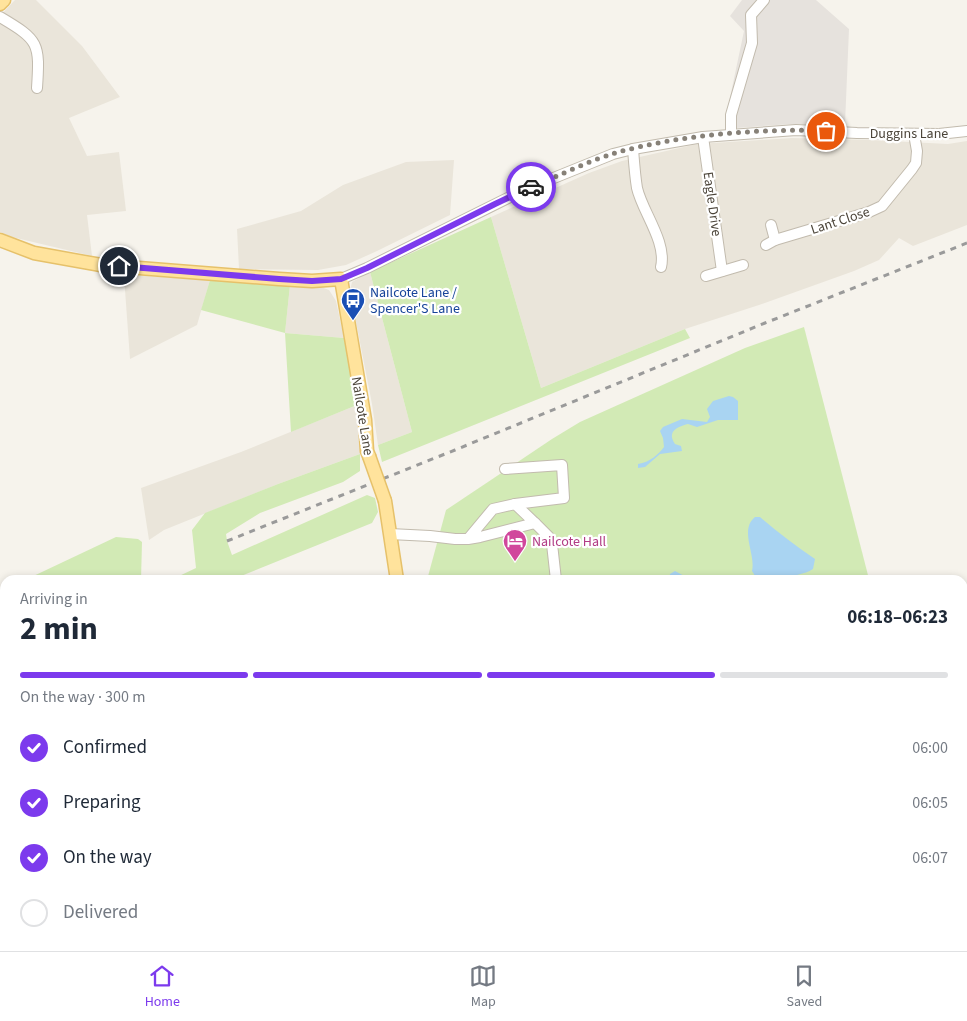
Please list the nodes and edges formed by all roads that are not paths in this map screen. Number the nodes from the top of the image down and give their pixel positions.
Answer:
1 (4, 0) edge
2 (764, 0) edge
3 (0, 4) edge
4 (0, 17) edge
5 (37, 88) dead end
6 (967, 131) edge
7 (731, 134) junction
8 (914, 134) junction
9 (703, 136) junction
10 (633, 149) junction
11 (771, 225) dead end
12 (0, 240) edge
13 (743, 265) dead end
14 (661, 267) dead end
15 (722, 271) junction
16 (706, 276) dead end
17 (341, 279) junction
18 (505, 469) dead end
19 (515, 504) junction
20 (535, 523) junction
21 (390, 534) junction
22 (468, 538) junction
23 (396, 575) edge
24 (555, 575) edge

1 - 3 main road
2 - 7 street
4 - 5 street
6 - 8 street, Duggins Lane
7 - 8 street, Duggins Lane
7 - 9 street, Duggins Lane
8 - 11 street, Lant Close
9 - 10 street, Duggins Lane
9 - 15 street, Eagle Drive
10 - 14 street
10 - 17 street, Duggins Lane
12 - 17 main road
13 - 15 street
15 - 16 street
17 - 21 main road, Nailcote Lane, bridge
18 - 19 street
19 - 20 street
19 - 22 street
20 - 22 street
20 - 24 street
21 - 22 street
21 - 23 main road, Nailcote Lane

